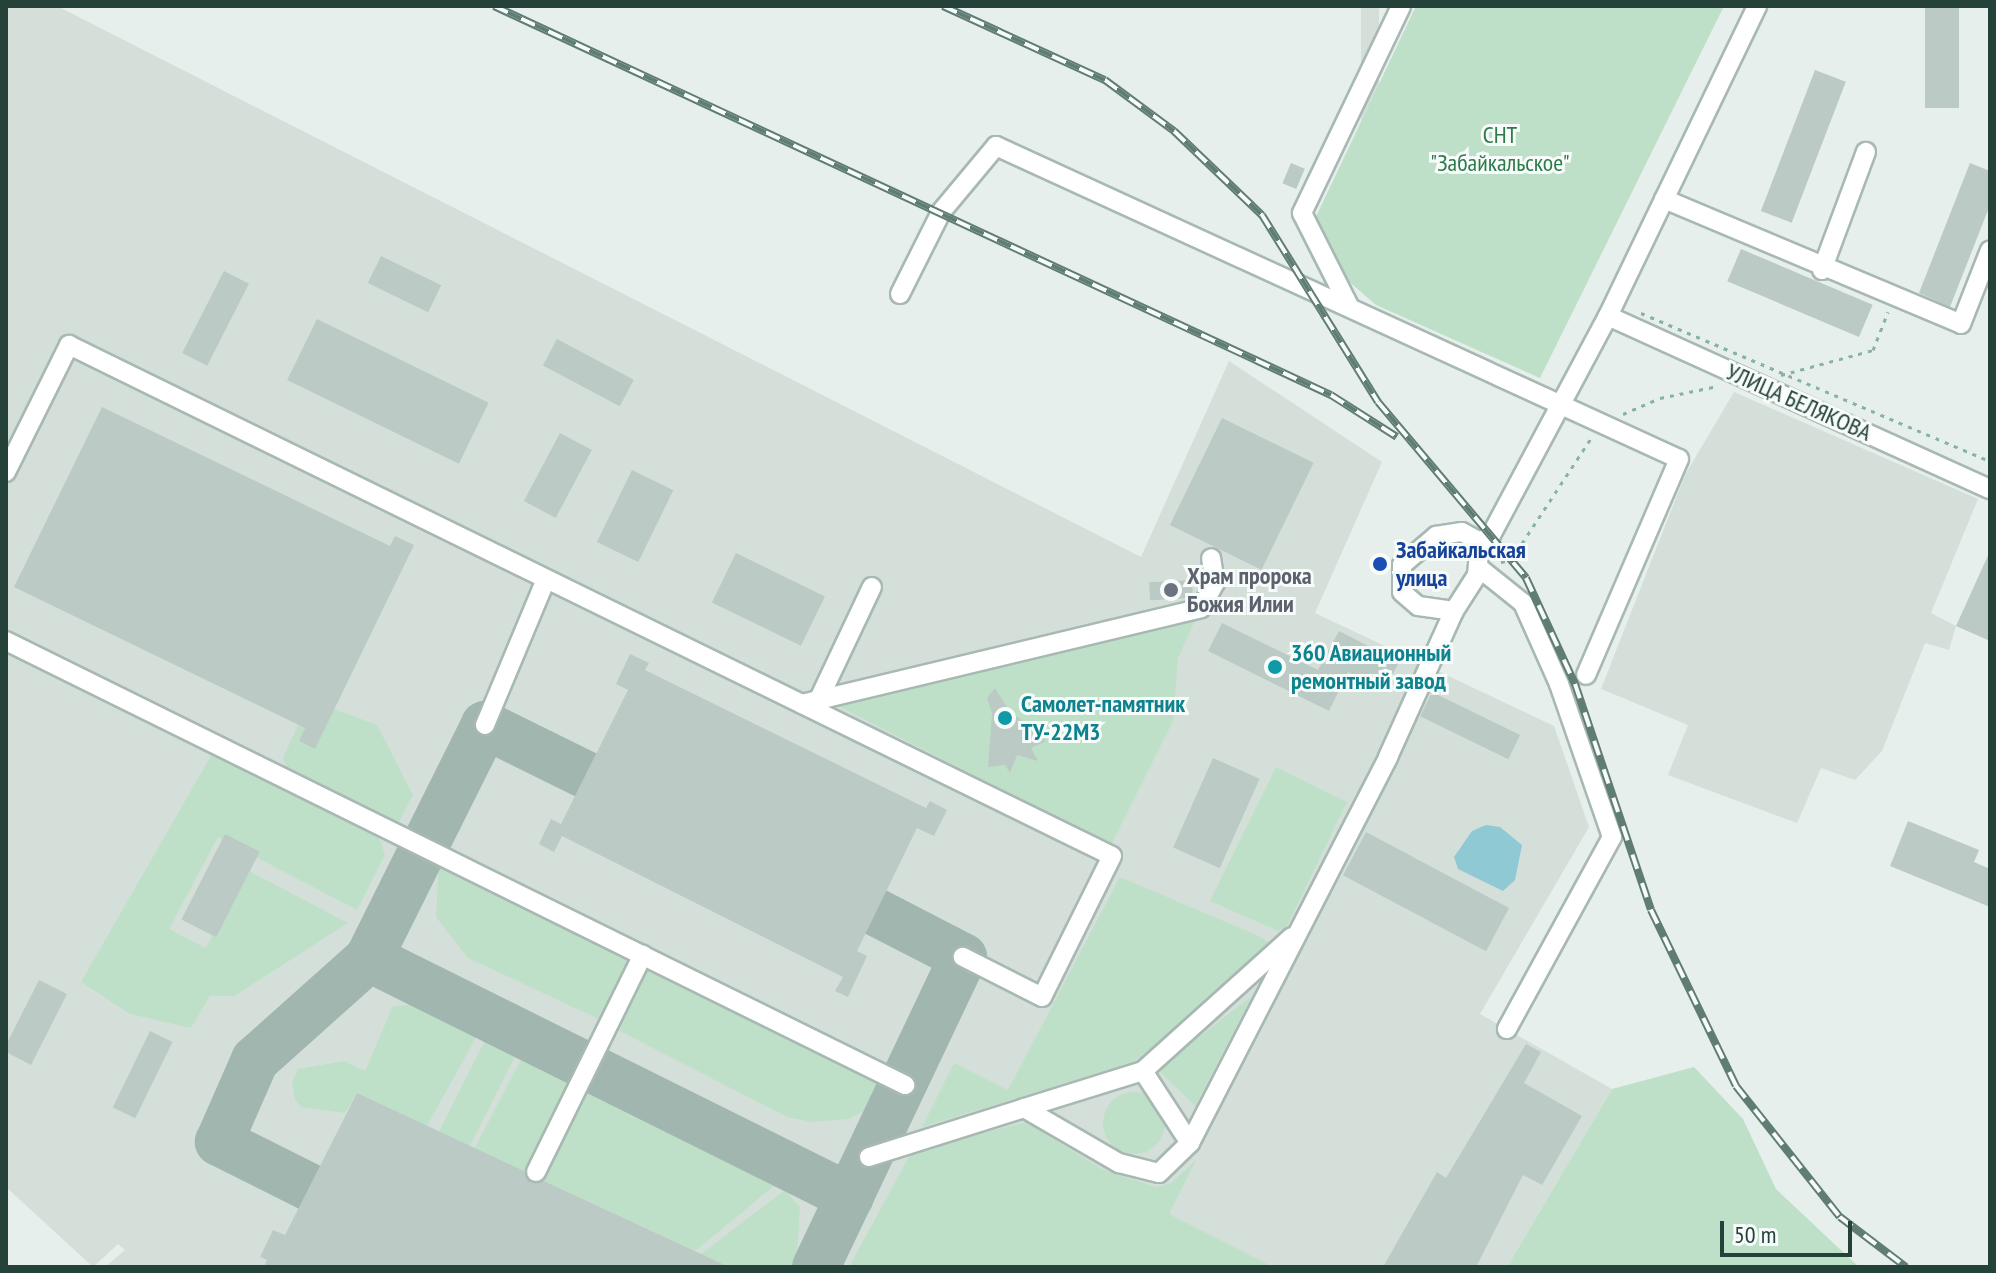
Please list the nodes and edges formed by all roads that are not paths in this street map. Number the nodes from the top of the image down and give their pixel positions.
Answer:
1 (1401, 6) edge
2 (1757, 6) edge
3 (1866, 152) dead end
4 (1664, 199) junction
5 (1990, 250) edge
6 (1822, 270) junction
7 (900, 294) dead end
8 (1349, 306) junction
9 (1608, 316) junction
10 (1562, 404) junction
11 (6, 472) edge
12 (1990, 489) edge
13 (1480, 542) junction
14 (1211, 558) dead end
15 (1478, 567) junction
16 (546, 579) junction
17 (872, 587) dead end
18 (1454, 611) junction
19 (6, 641) edge
20 (1586, 675) dead end
21 (810, 702) junction
22 (485, 725) dead end
23 (1300, 930) junction
24 (643, 955) junction
25 (963, 957) dead end
26 (1507, 1029) dead end
27 (1143, 1071) junction
28 (905, 1085) dead end
29 (1024, 1108) junction
30 (1190, 1143) junction
31 (869, 1157) dead end
32 (536, 1172) dead end

1 - 8 street
2 - 4 street
3 - 6 street
4 - 6 street
4 - 9 street
5 - 6 street
7 - 8 street
8 - 10 street
9 - 10 street
9 - 12 street, УЛИЦА БЕЛЯКОВА
10 - 13 street
10 - 20 street
11 - 16 street
13 - 15 street
13 - 18 street
14 - 21 street
15 - 18 street
15 - 26 street
16 - 21 street
16 - 22 street
17 - 21 street
18 - 23 street
19 - 24 street
21 - 25 street
23 - 27 street
23 - 30 street
24 - 28 street
24 - 32 street
27 - 29 street
27 - 30 street
29 - 30 street
29 - 31 street

